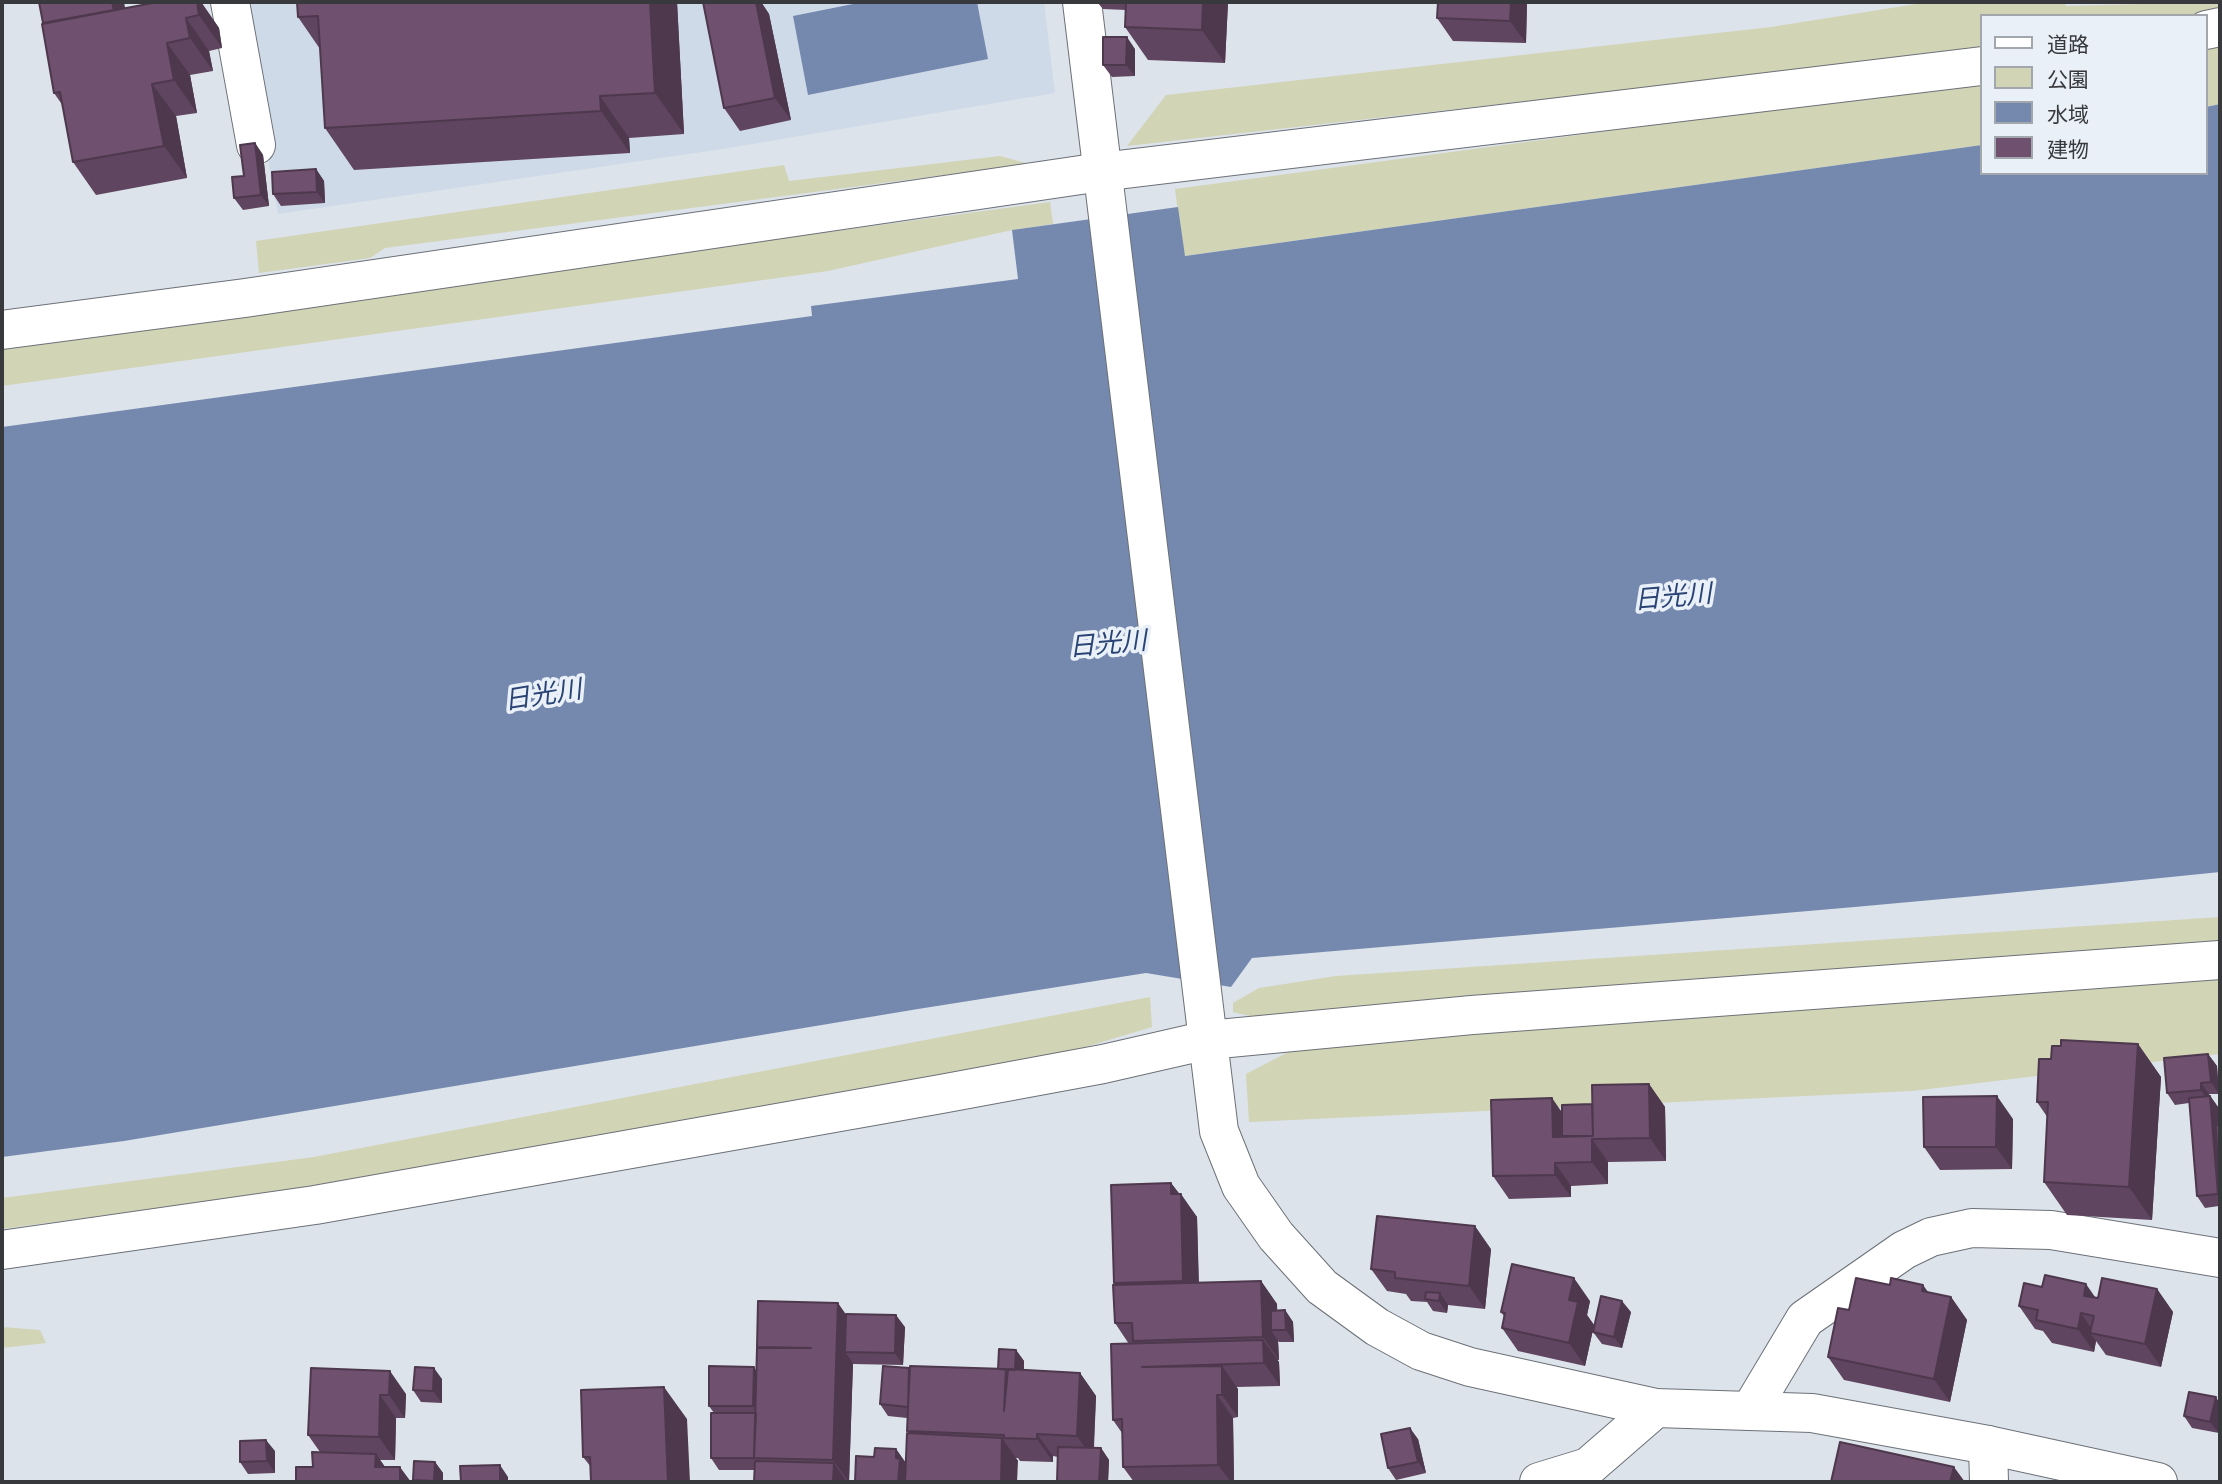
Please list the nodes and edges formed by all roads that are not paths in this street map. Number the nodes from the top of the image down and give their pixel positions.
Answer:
1 (230, 2) edge
2 (1082, 2) edge
3 (1980, 66) edge
4 (256, 145) edge
5 (1102, 184) junction
6 (2, 330) edge
7 (2220, 960) edge
8 (1207, 1031) junction
9 (2, 1250) edge
10 (2220, 1258) edge
11 (1656, 1408) junction
12 (1750, 1411) junction
13 (1989, 1464) edge
14 (1539, 1482) edge
15 (2158, 1482) edge

1 - 4 street
2 - 5 street
3 - 5 street
5 - 6 street
5 - 8 street
7 - 8 street
8 - 9 street
8 - 11 street
10 - 12 street
11 - 12 street
11 - 14 street
12 - 13 street
13 - 15 street

